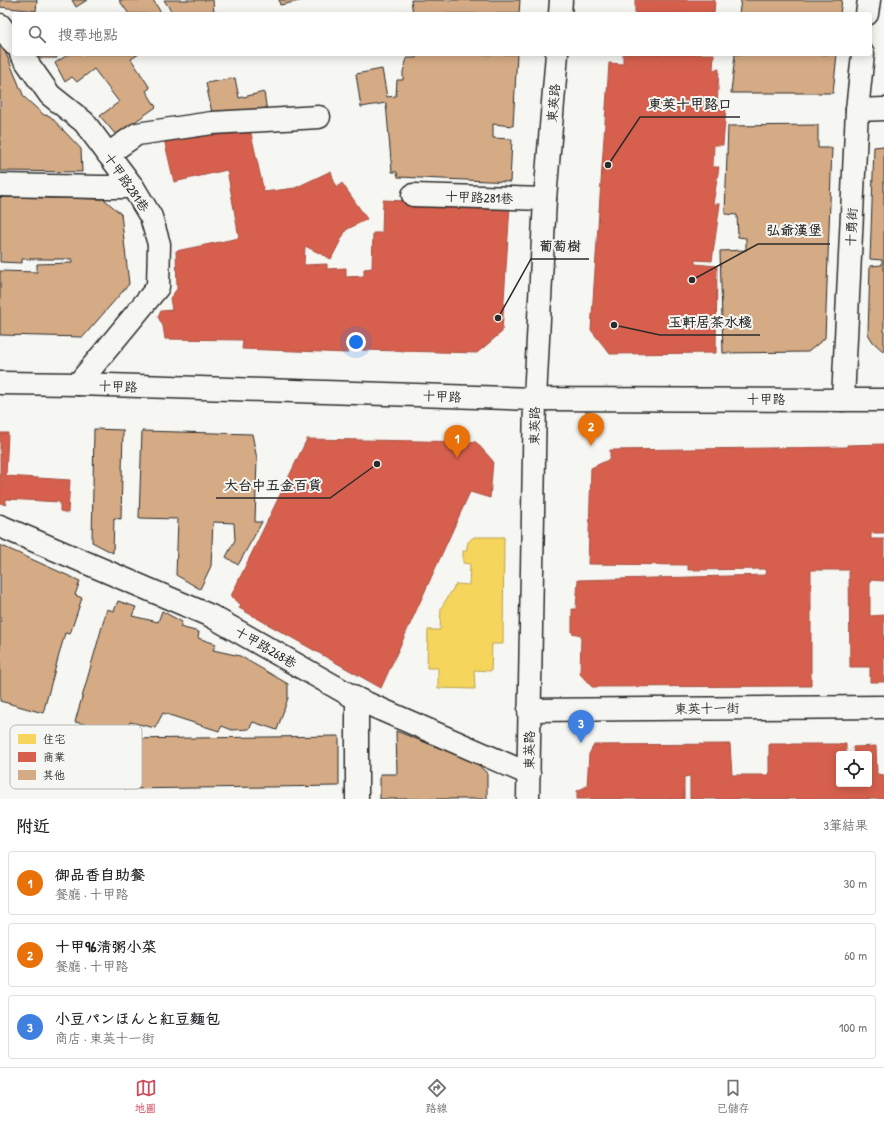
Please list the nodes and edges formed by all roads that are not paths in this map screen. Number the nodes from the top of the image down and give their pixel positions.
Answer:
1 (561, 0) edge
2 (869, 0) edge
3 (560, 12) edge
4 (867, 12) edge
5 (0, 25) edge
6 (12, 41) edge
7 (22, 56) edge
8 (556, 56) edge
9 (863, 56) edge
10 (884, 109) edge
11 (858, 110) junction
12 (319, 117) dead end
13 (108, 154) junction
14 (0, 185) edge
15 (133, 187) junction
16 (413, 195) dead end
17 (545, 199) junction
18 (0, 383) edge
19 (78, 384) junction
20 (535, 399) junction
21 (843, 400) junction
22 (884, 400) edge
23 (0, 526) edge
24 (357, 699) junction
25 (884, 707) edge
26 (529, 710) junction
27 (529, 774) junction
28 (358, 799) edge
29 (528, 799) edge

1 - 3 street
2 - 4 street
5 - 6 street
7 - 13 street, 十甲路281巷
8 - 17 street, 東英路
9 - 11 street, 十勇街
10 - 11 street
11 - 21 street, 十勇街
12 - 13 street
13 - 15 street, 十甲路281巷
14 - 15 street
15 - 19 street, 十甲路281巷
16 - 17 street, 十甲路281巷
17 - 20 street, 東英路
18 - 19 street, 十甲路
19 - 20 street, 十甲路
20 - 21 street, 十甲路
20 - 26 street, 東英路
21 - 22 street, 十甲路
23 - 24 street, 十甲路268巷
24 - 27 street, 十甲路268巷
24 - 28 street
25 - 26 street, 東英十一街
26 - 27 street, 東英路
27 - 29 street, 東英路

